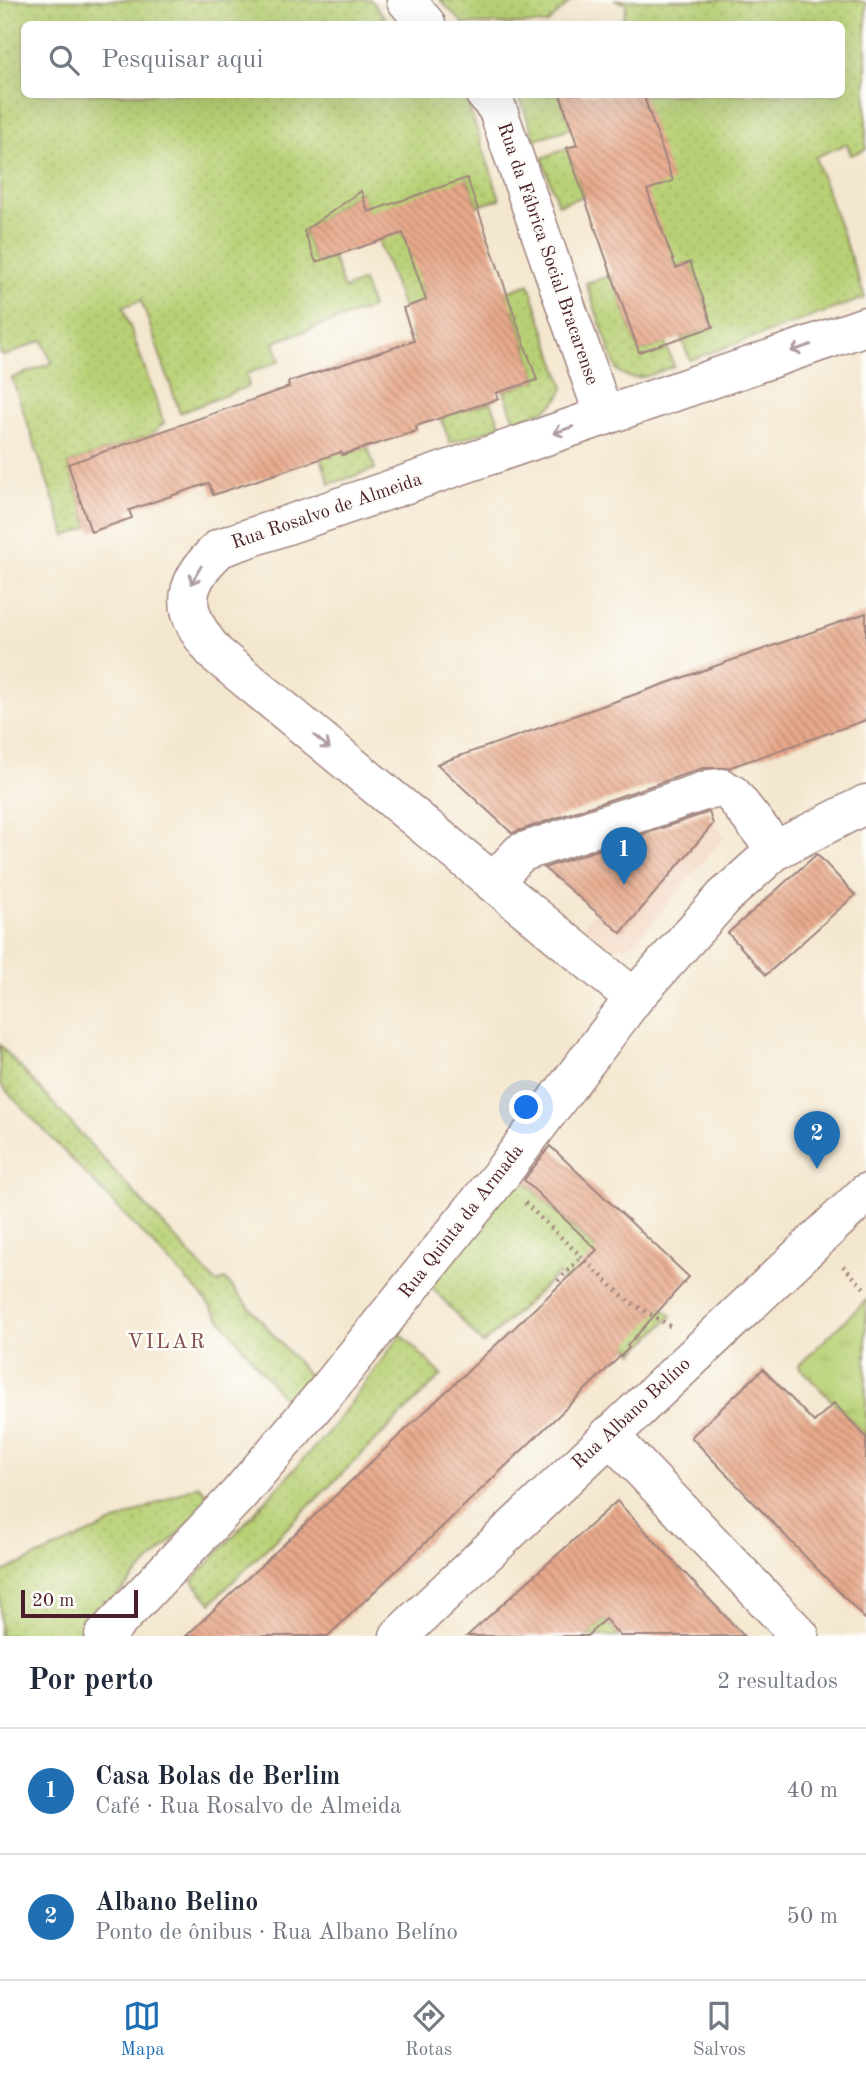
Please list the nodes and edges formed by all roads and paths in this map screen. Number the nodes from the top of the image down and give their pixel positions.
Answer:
1 (406, 0) edge
2 (424, 21) edge
3 (491, 101) edge
4 (866, 326) edge
5 (604, 416) junction
6 (866, 804) edge
7 (776, 850) junction
8 (493, 883) junction
9 (634, 999) junction
10 (499, 1177) junction
11 (866, 1193) edge
12 (580, 1258) junction
13 (558, 1281) dead end
14 (703, 1347) junction
15 (609, 1436) junction
16 (104, 1636) edge
17 (399, 1636) edge
18 (800, 1636) edge

1 - 2 street
3 - 5 street, Rua da Fábrica Social Bracarense
4 -> 5 street, Rua Rosalvo de Almeida
5 -> 8 street, Rua Rosalvo de Almeida
6 - 7 street, Rua Quinta da Armada
7 - 8 street
7 - 9 street, Rua Quinta da Armada
8 - 9 street, Rua Rosalvo de Almeida
9 - 10 street, Rua Quinta da Armada
10 - 12 path
10 - 16 street, Rua Quinta da Armada
11 - 14 street, Rua Albano Belíno
12 - 13 path
12 - 14 path
14 - 15 street, Rua Albano Belíno
15 - 17 street, Rua Albano Belíno
15 - 18 street

